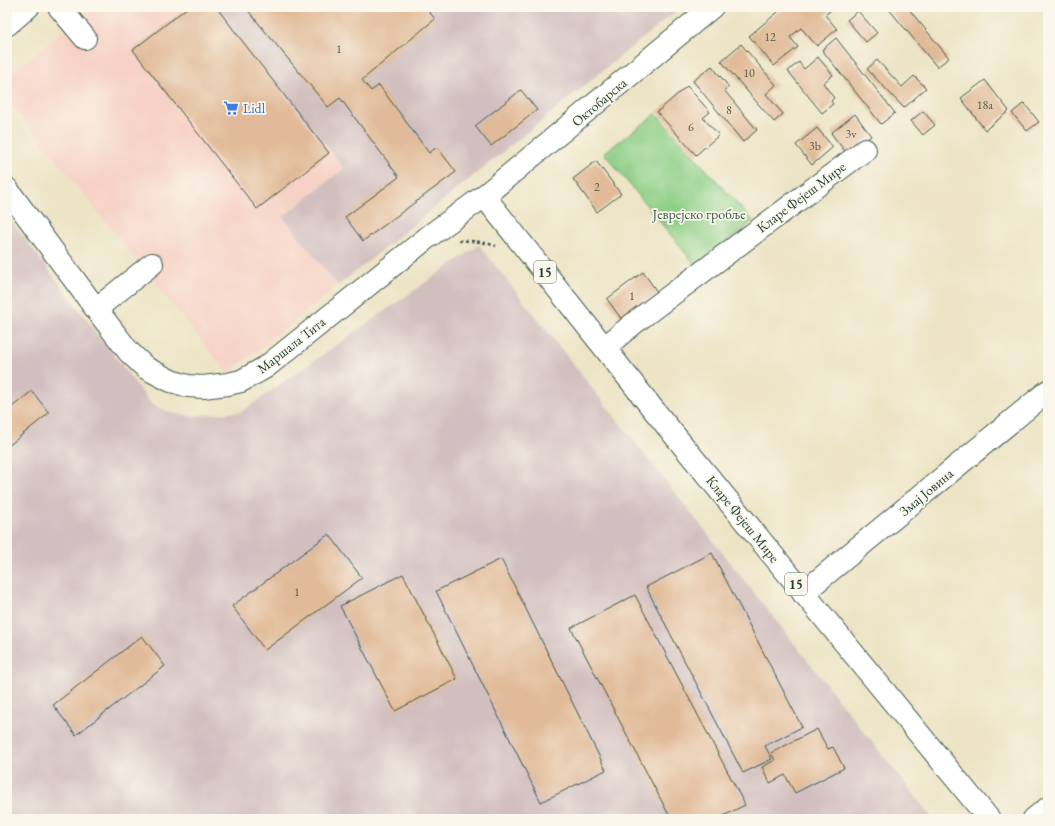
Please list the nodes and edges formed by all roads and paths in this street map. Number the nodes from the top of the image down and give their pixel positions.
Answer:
1 (28, 7) edge
2 (59, 7) edge
3 (712, 7) edge
4 (7, 24) edge
5 (85, 38) dead end
6 (865, 150) dead end
7 (7, 189) edge
8 (484, 196) junction
9 (14, 207) edge
10 (152, 264) dead end
11 (96, 309) junction
12 (605, 347) junction
13 (1048, 391) edge
14 (803, 593) junction
15 (1048, 808) edge
16 (989, 819) edge
17 (1034, 819) edge

1 - 4 street
2 - 5 street
3 - 8 street, Октобарска
6 - 12 street, Кларе Фејеш Мире
7 - 9 street, Маршала Тита
8 - 11 street, Маршала Тита
8 - 12 street, Кларе Фејеш Мире / 15
9 - 11 street, Маршала Тита
10 - 11 street
12 - 14 street, Кларе Фејеш Мире / 15
13 - 14 street, Змај Јовина
14 - 16 street, Кларе Фејеш Мире / 15
15 - 17 street

